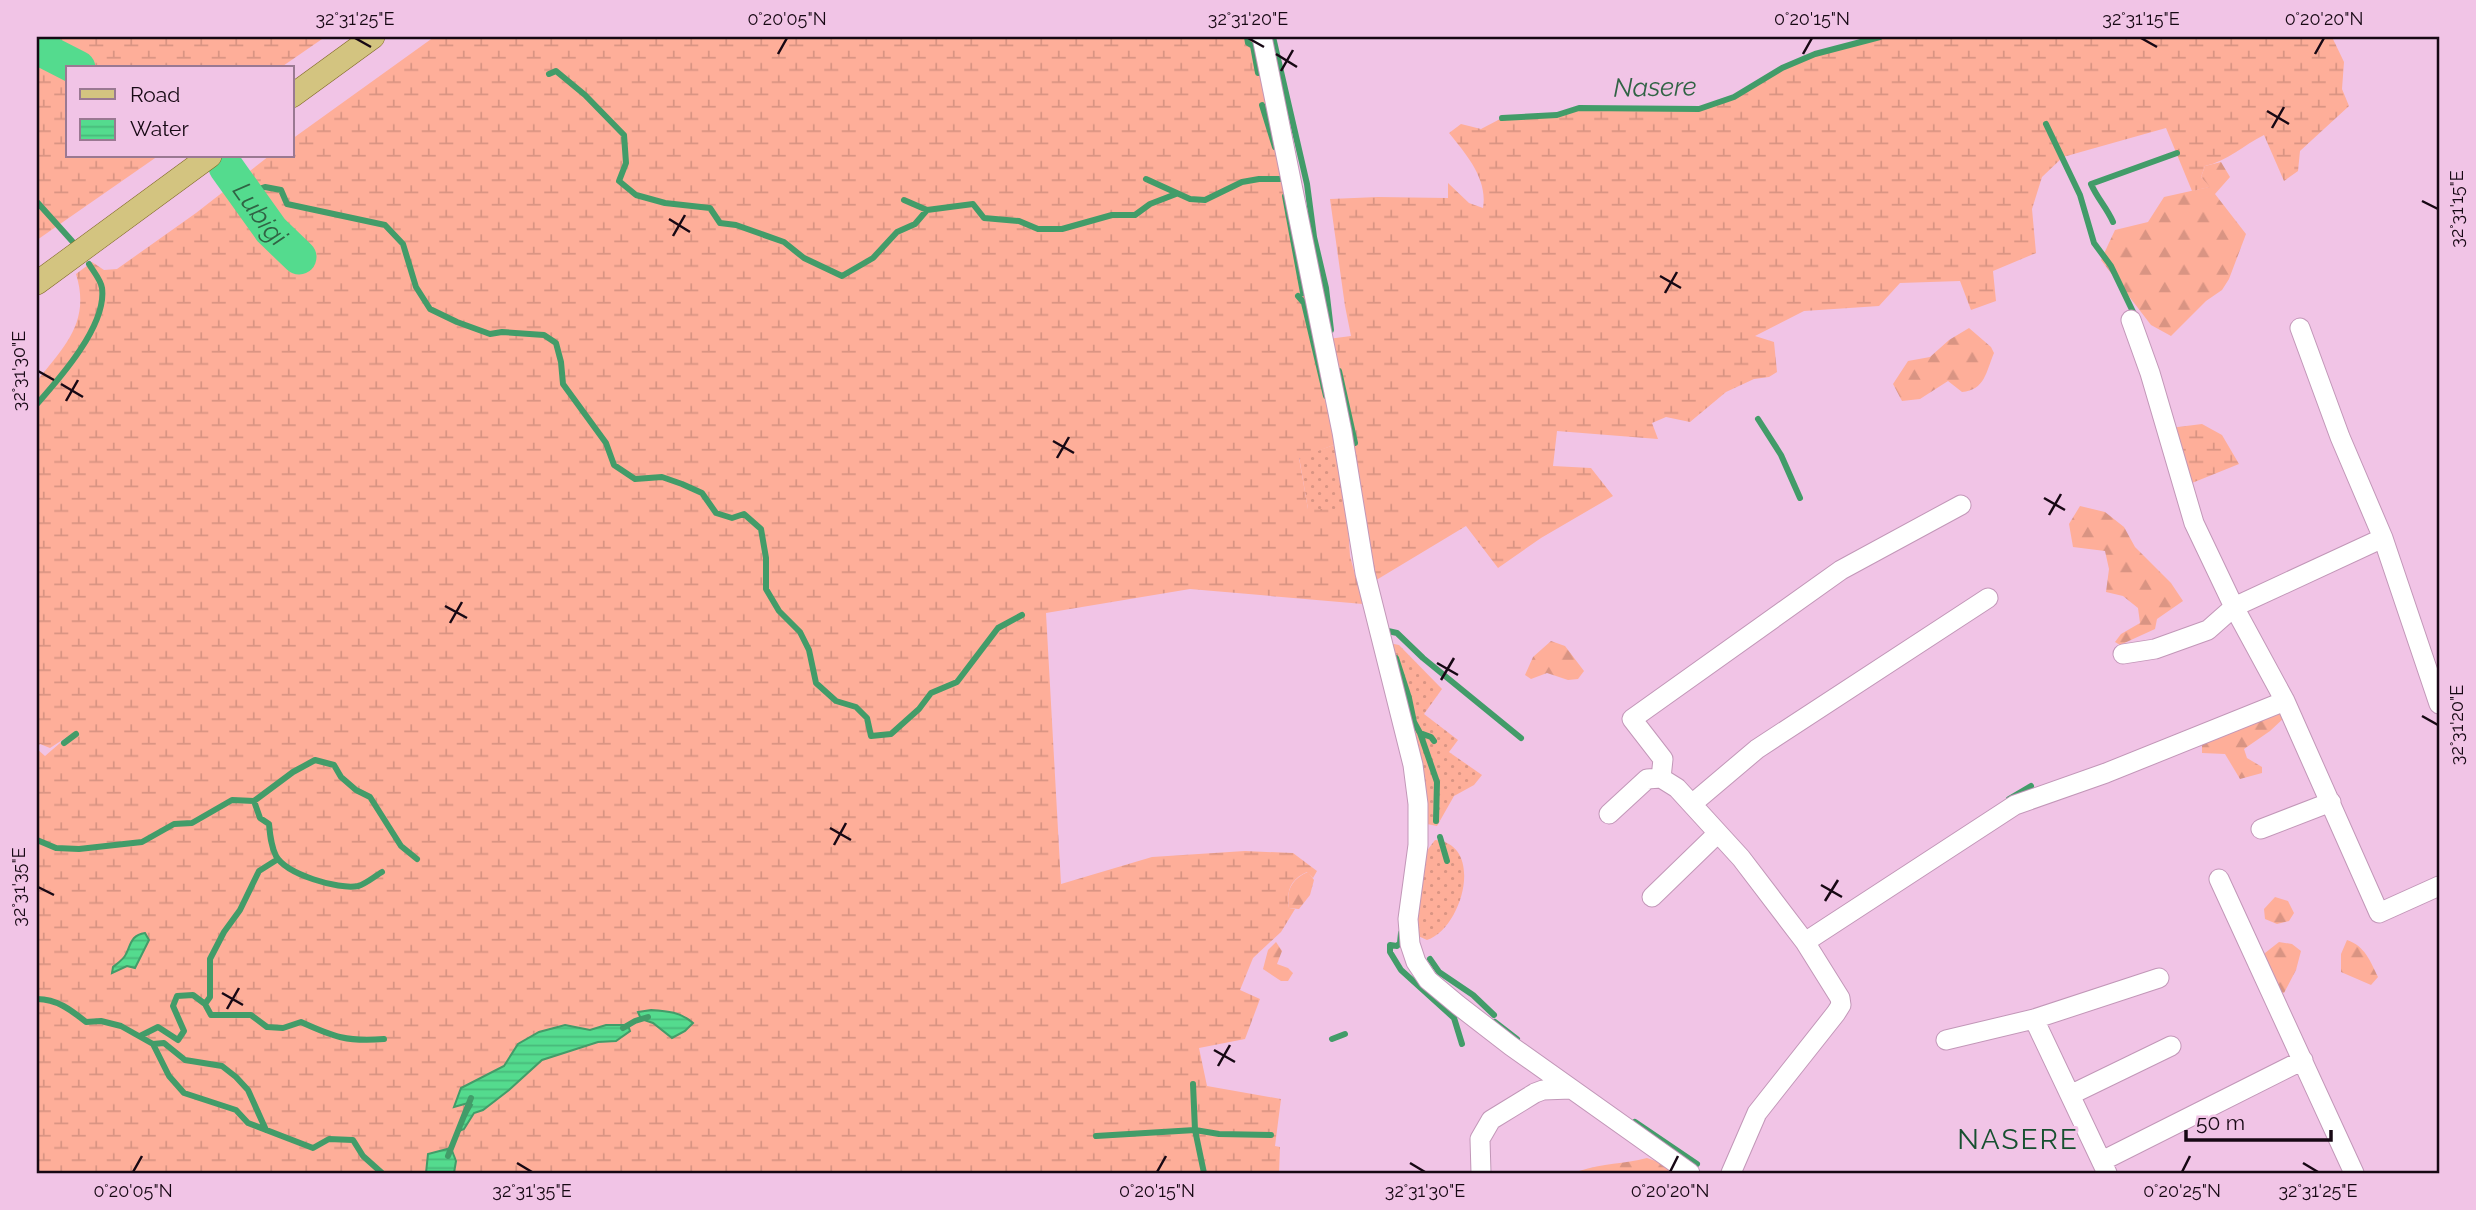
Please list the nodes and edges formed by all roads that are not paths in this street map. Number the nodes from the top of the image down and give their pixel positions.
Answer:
1 (373, 37) edge
2 (1262, 37) edge
3 (294, 95) edge
4 (207, 158) edge
5 (37, 283) edge
6 (2131, 320) dead end
7 (2300, 328) dead end
8 (1961, 505) dead end
9 (2383, 538) junction
10 (1988, 598) dead end
11 (2234, 607) junction
12 (2123, 654) dead end
13 (2285, 701) junction
14 (2439, 704) edge
15 (1661, 778) junction
16 (2331, 802) junction
17 (1692, 804) junction
18 (1608, 814) dead end
19 (2261, 829) dead end
20 (1718, 833) junction
21 (2219, 879) dead end
22 (2439, 886) edge
23 (1652, 897) dead end
24 (1805, 942) junction
25 (2159, 978) dead end
26 (2034, 1019) junction
27 (1946, 1040) dead end
28 (2171, 1046) dead end
29 (2303, 1060) junction
30 (1571, 1089) junction
31 (2070, 1096) junction
32 (2105, 1167) edge
33 (1481, 1173) edge
34 (1690, 1173) edge
35 (1731, 1173) edge
36 (2354, 1173) edge

1 - 3 main road
2 - 30 street
4 - 5 main road
6 - 11 street
7 - 9 street
8 - 15 street
9 - 11 street
9 - 14 street
10 - 17 street
11 - 12 street
11 - 13 street
13 - 16 street
13 - 24 street
15 - 17 street
15 - 18 street
16 - 19 street
16 - 22 street
17 - 20 street
20 - 23 street
20 - 24 street
21 - 29 street
24 - 35 street
25 - 26 street
26 - 27 street
26 - 31 street
28 - 31 street
29 - 32 street
29 - 36 street
30 - 33 street
30 - 34 street
31 - 32 street

